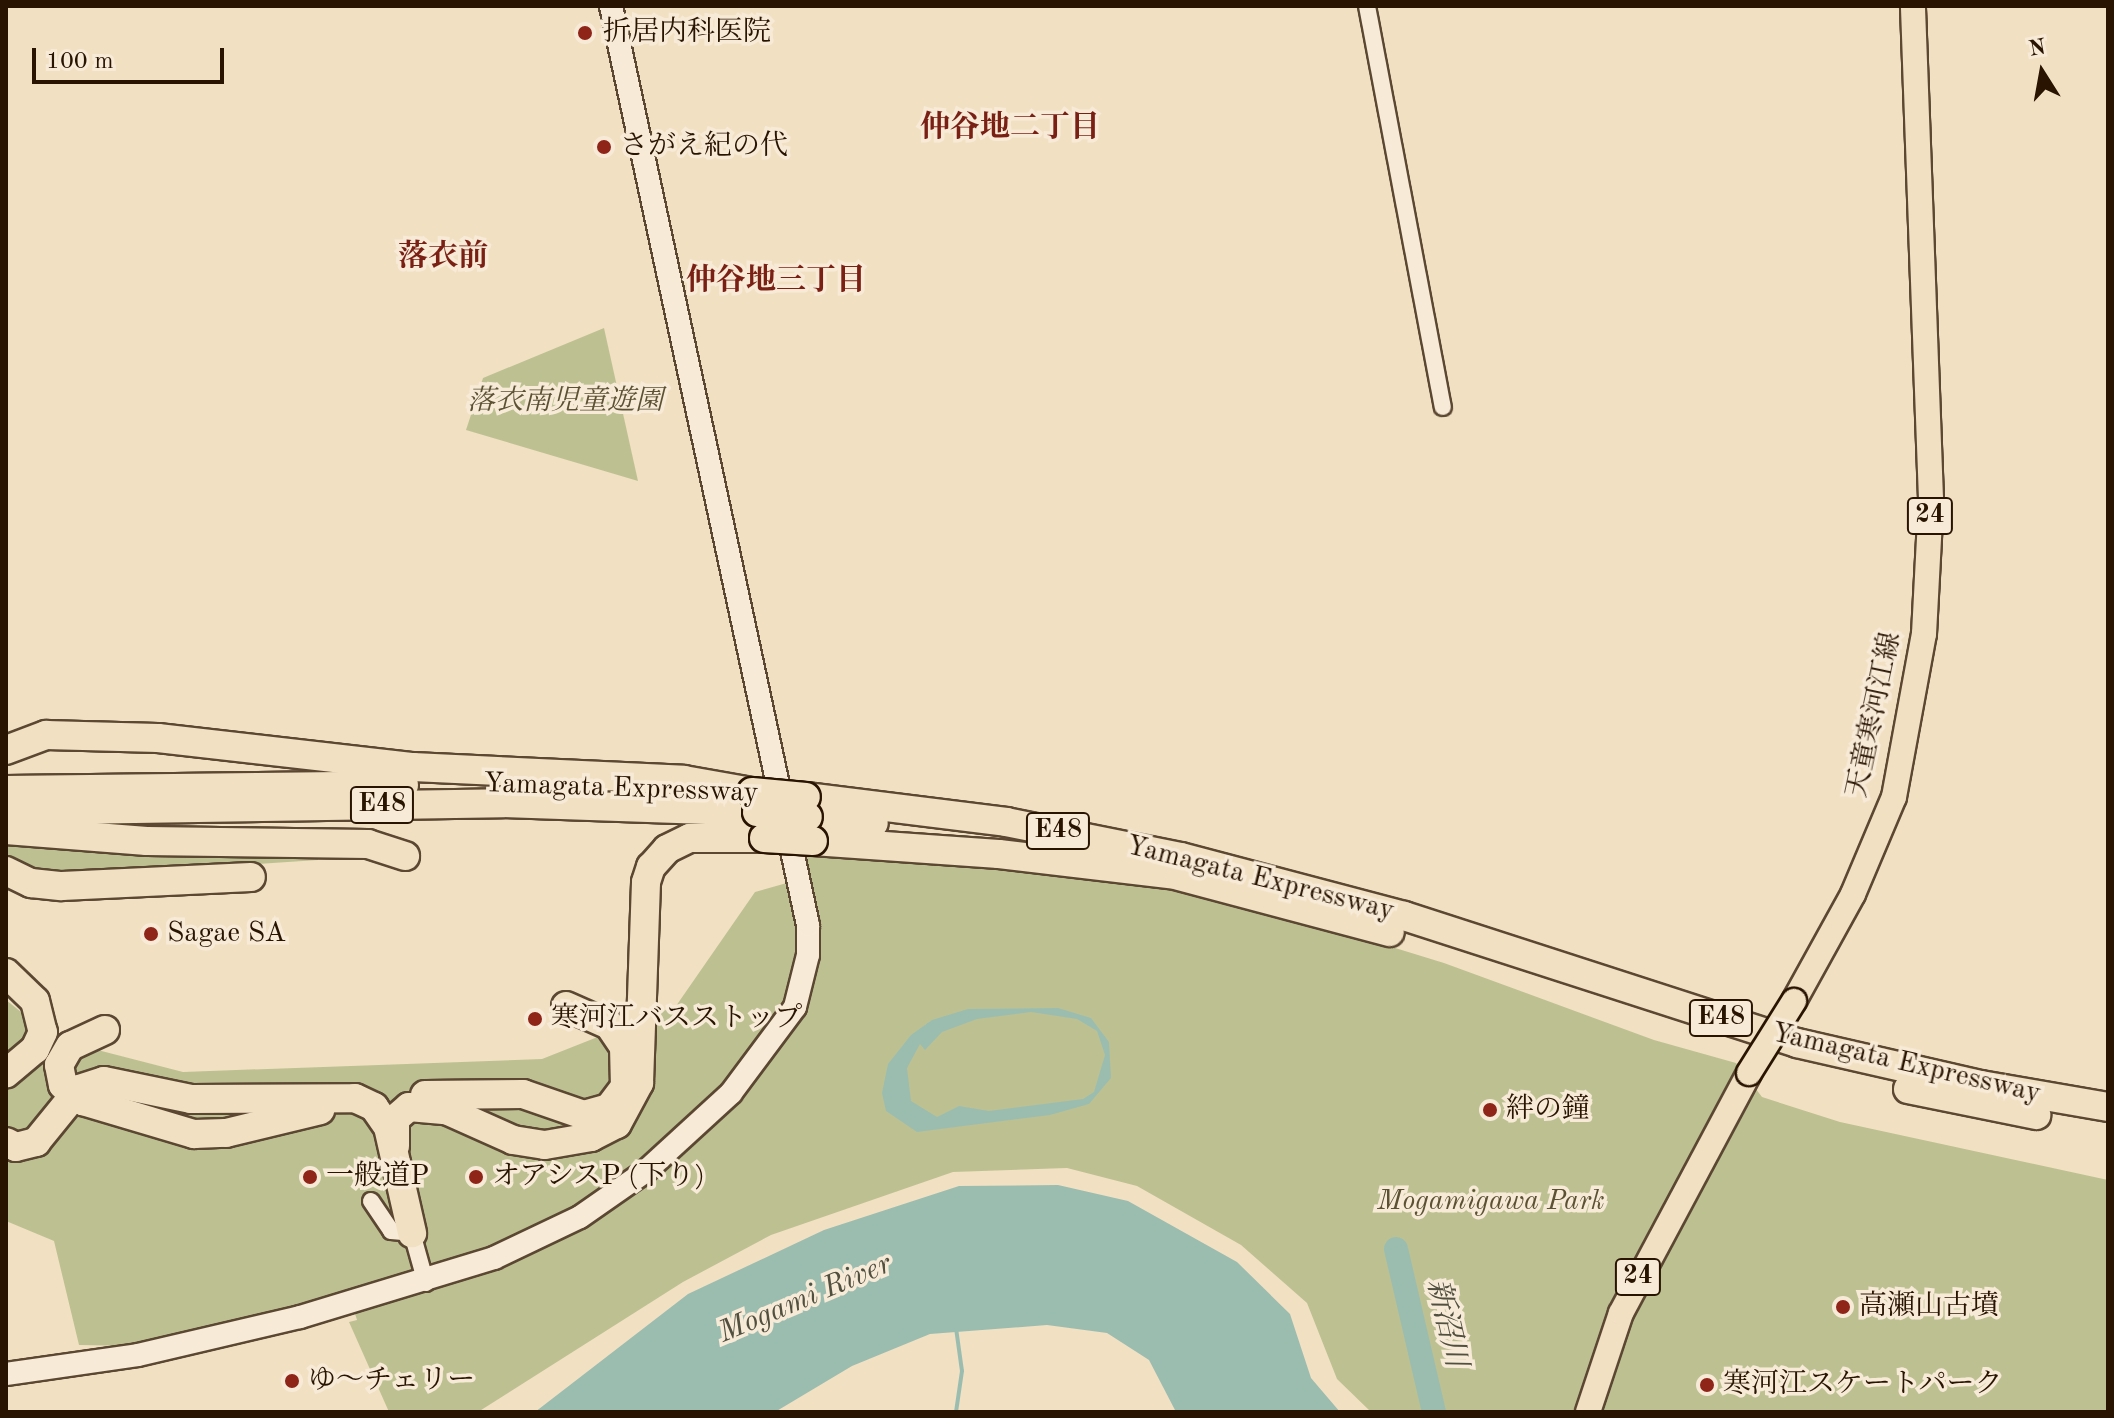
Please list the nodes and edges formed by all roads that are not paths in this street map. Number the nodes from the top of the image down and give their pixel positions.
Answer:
1 (611, 6) edge
2 (1367, 6) edge
3 (1913, 6) edge
4 (1443, 407) dead end
5 (6, 750) edge
6 (6, 790) edge
7 (6, 811) edge
8 (758, 814) junction
9 (809, 818) junction
10 (6, 830) edge
11 (405, 856) dead end
12 (6, 871) edge
13 (251, 877) dead end
14 (1308, 898) junction
15 (1344, 908) junction
16 (6, 973) edge
17 (566, 1006) dead end
18 (105, 1030) dead end
19 (6, 1073) edge
20 (72, 1095) junction
21 (2108, 1107) edge
22 (378, 1111) junction
23 (2108, 1126) edge
24 (6, 1142) edge
25 (395, 1146) junction
26 (390, 1174) junction
27 (371, 1201) dead end
28 (412, 1233) junction
29 (426, 1283) junction
30 (6, 1374) edge
31 (1588, 1412) edge

1 - 29 street
2 - 4 street
3 - 31 main road, 天童寒河江線 / 24, bridge
5 - 8 highway
6 - 8 highway, Yamagata Expressway / E48
7 - 8 highway, Yamagata Expressway / E48
8 - 9 highway, Yamagata Expressway / E48, bridge
8 - 25 highway
9 - 14 highway, Yamagata Expressway / E48
9 - 14 highway, Yamagata Expressway / E48
10 - 11 highway
12 - 13 highway
14 - 15 highway, Yamagata Expressway / E48
15 - 21 highway, Yamagata Expressway / E48
15 - 23 highway, Yamagata Expressway / E48
16 - 19 highway
17 - 22 highway
18 - 20 highway
20 - 22 highway
20 - 24 highway
20 - 26 highway
22 - 25 highway
22 - 26 highway
25 - 28 highway
26 - 28 highway
27 - 28 street
28 - 29 street
29 - 30 street

